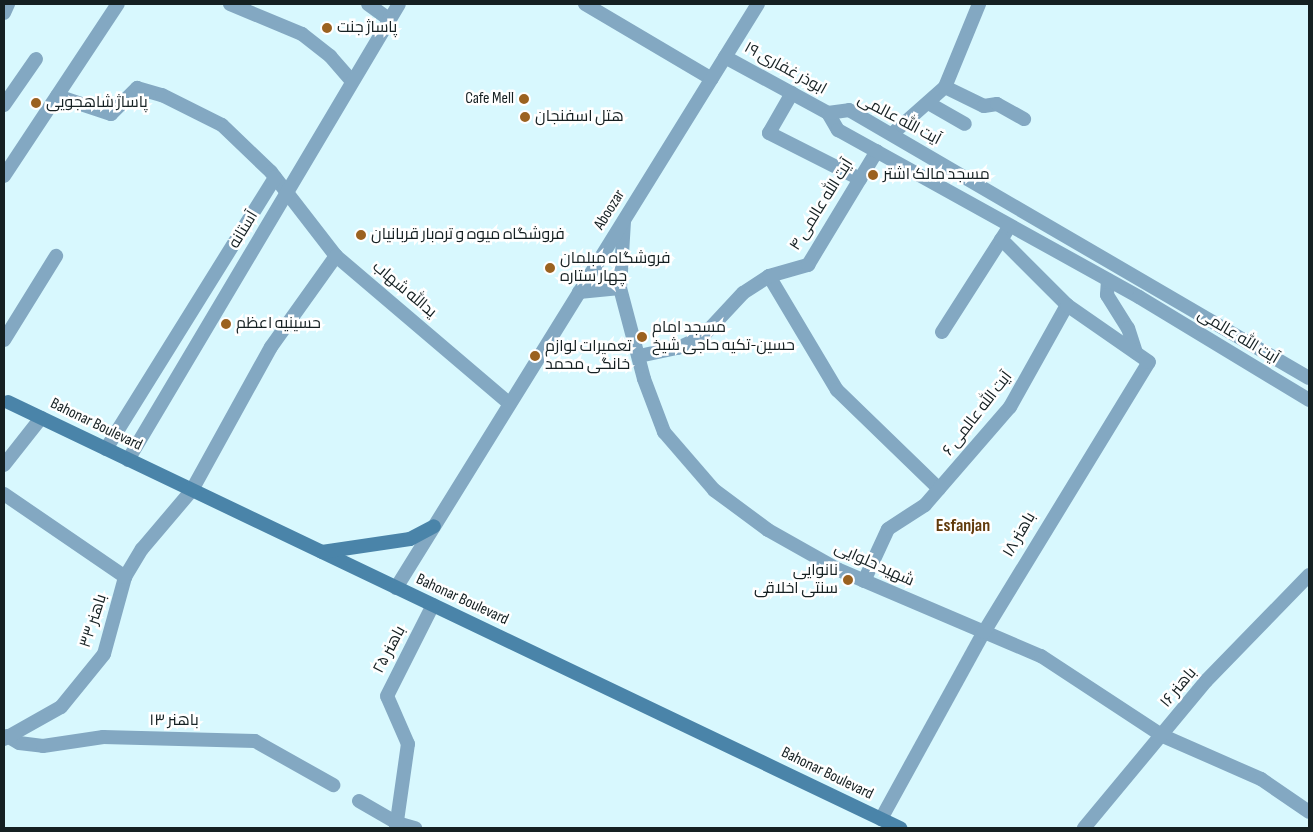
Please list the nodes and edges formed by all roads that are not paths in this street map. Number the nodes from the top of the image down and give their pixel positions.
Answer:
1 (8, 4) edge
2 (118, 4) edge
3 (230, 4) edge
4 (368, 4) edge
5 (399, 4) edge
6 (585, 4) edge
7 (758, 4) edge
8 (979, 4) edge
9 (4, 12) edge
10 (389, 19) junction
11 (725, 57) junction
12 (36, 59) dead end
13 (712, 79) junction
14 (352, 81) junction
15 (945, 87) junction
16 (792, 93) junction
17 (6, 96) edge
18 (57, 96) junction
19 (930, 104) junction
20 (828, 113) junction
21 (1024, 119) dead end
22 (965, 124) dead end
23 (892, 134) junction
24 (877, 151) junction
25 (6, 166) edge
26 (275, 178) junction
27 (860, 179) junction
28 (286, 192) junction
29 (624, 221) junction
30 (1010, 224) junction
31 (1001, 239) junction
32 (56, 256) dead end
33 (336, 256) junction
34 (769, 276) junction
35 (1108, 280) junction
36 (1148, 281) junction
37 (620, 288) junction
38 (579, 292) junction
39 (1139, 297) junction
40 (1067, 305) junction
41 (942, 332) dead end
42 (4, 340) edge
43 (1136, 352) junction
44 (638, 356) junction
45 (1309, 378) edge
46 (5, 399) edge
47 (1309, 400) edge
48 (510, 404) junction
49 (41, 418) junction
50 (106, 449) junction
51 (128, 460) junction
52 (4, 465) edge
53 (939, 489) junction
54 (192, 490) junction
55 (5, 498) edge
56 (434, 526) junction
57 (322, 552) junction
58 (1309, 575) edge
59 (125, 578) junction
60 (864, 581) junction
61 (396, 588) junction
62 (433, 605) junction
63 (984, 632) junction
64 (1163, 736) junction
65 (5, 737) edge
66 (333, 785) dead end
67 (359, 801) dead end
68 (1309, 812) edge
69 (881, 819) junction
70 (396, 826) edge
71 (415, 828) edge
72 (900, 828) edge
73 (1084, 828) edge

1 - 9 street
2 - 18 street
3 - 14 street
4 - 10 street
5 - 10 street, آستانه
6 - 13 street
7 - 11 street, Aboozar
8 - 15 street
10 - 14 street, آستانه
11 - 13 street, Aboozar
11 - 16 street, ابوذر غفاری ۱۹
12 - 17 street
13 - 29 street, Aboozar
14 - 28 street, آستانه
15 - 19 street
15 - 21 street
16 - 20 street, ابوذر غفاری ۱۹
16 - 27 street
18 - 25 street
18 - 26 street, یدالله شهاب
19 - 22 street
19 - 23 street
20 - 23 street, آیت الله عالمی
20 - 24 street, آیت الله عالمی
23 - 36 street, آیت الله عالمی
24 - 27 street, آیت الله عالمی ۴
24 - 30 street, آیت الله عالمی
26 - 28 street, یدالله شهاب
26 - 50 street, آستانه
27 - 34 street, آیت الله عالمی ۴
28 - 33 street, یدالله شهاب
28 - 51 street, آستانه
29 - 37 street, شهید حلوایی
29 - 38 street, Aboozar
30 - 31 street
30 - 35 street, آیت الله عالمی
31 - 40 street
31 - 41 street
32 - 42 street
33 - 48 street, یدالله شهاب
33 - 54 street, باهنر ۳۳
34 - 44 street, آیت الله عالمی ۴
34 - 53 street
35 - 39 street, آیت الله عالمی
35 - 43 street
36 - 39 street
36 - 45 street, آیت الله عالمی
37 - 38 street
37 - 44 street, شهید حلوایی
38 - 48 street, Aboozar
39 - 47 street, آیت الله عالمی
40 - 43 street, باهنر ۱۸
40 - 53 street, آیت الله عالمی ۶
43 - 63 street, باهنر ۱۸
44 - 60 street, شهید حلوایی
46 - 49 main road, Bahonar Boulevard
48 - 56 street, Aboozar
49 - 50 main road, Bahonar Boulevard
49 - 52 street
50 - 51 main road, Bahonar Boulevard
51 - 54 main road, Bahonar Boulevard
53 - 60 street, آیت الله عالمی ۶
54 - 57 main road, Bahonar Boulevard
54 - 59 street, باهنر ۳۳
55 - 59 street
56 - 57 main road
56 - 61 street, Aboozar
57 - 61 main road, Bahonar Boulevard
58 - 64 street, باهنر ۱۶
59 - 65 street, باهنر ۳۳
60 - 63 street, شهید حلوایی
61 - 62 main road, Bahonar Boulevard
62 - 69 main road, Bahonar Boulevard
62 - 70 street, باهنر ۲۵
63 - 64 street, شهید حلوایی
63 - 69 street, باهنر ۱۸
64 - 68 street, شهید حلوایی
64 - 73 street, باهنر ۱۶
65 - 66 street, باهنر ۱۳
67 - 70 street
69 - 72 main road, Bahonar Boulevard
70 - 71 street

